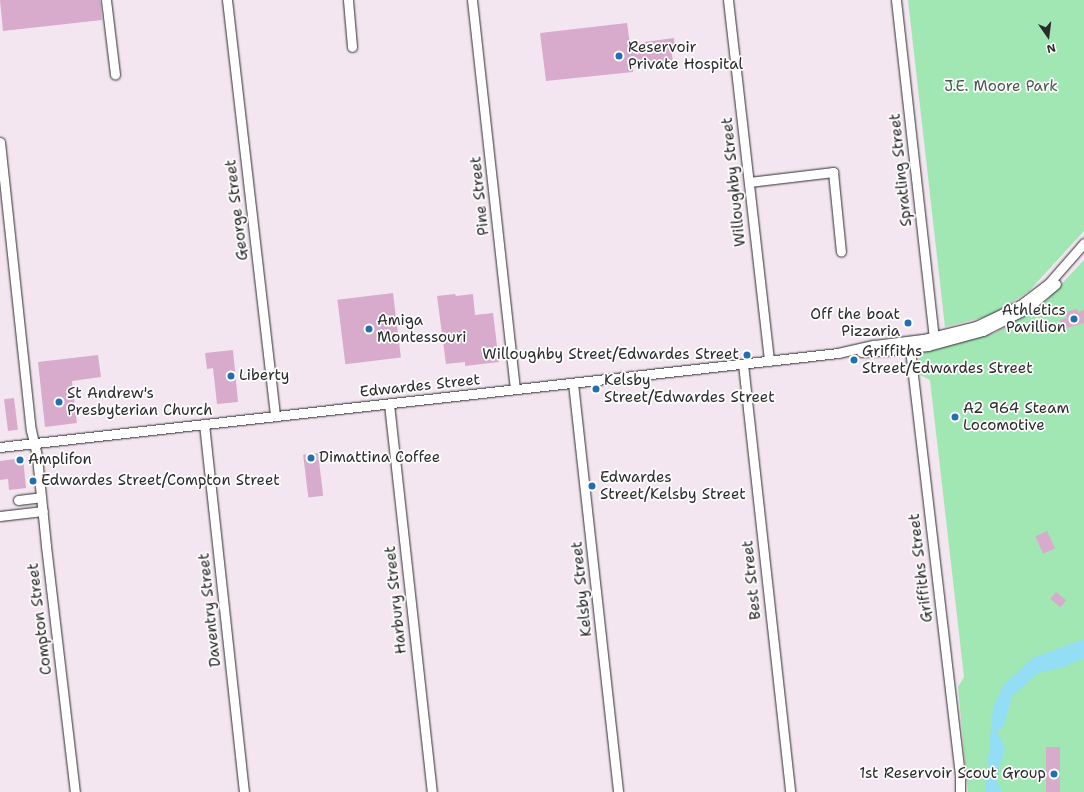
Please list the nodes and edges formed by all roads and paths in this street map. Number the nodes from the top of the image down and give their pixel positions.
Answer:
1 (106, 0) edge
2 (227, 0) edge
3 (348, 0) edge
4 (472, 0) edge
5 (728, 0) edge
6 (896, 0) edge
7 (352, 47) dead end
8 (115, 74) dead end
9 (0, 142) edge
10 (749, 182) junction
11 (1084, 243) edge
12 (841, 252) dead end
13 (1084, 252) edge
14 (934, 337) junction
15 (909, 345) junction
16 (769, 361) junction
17 (743, 364) junction
18 (574, 383) junction
19 (515, 389) junction
20 (389, 404) junction
21 (275, 416) junction
22 (204, 424) junction
23 (34, 444) junction
24 (0, 447) edge
25 (42, 497) junction
26 (18, 500) dead end
27 (43, 511) junction
28 (0, 516) edge
29 (75, 792) edge
30 (244, 792) edge
31 (432, 792) edge
32 (618, 792) edge
33 (790, 792) edge
34 (960, 792) edge

1 - 8 street
2 - 21 street, George Street
3 - 7 street
4 - 19 street, Pine Street
5 - 10 street, Willoughby Street
6 - 14 street, Spratling Street
9 - 23 street, Compton Street
10 - 12 street
10 - 16 street, Willoughby Street
11 - 14 street, Edwardes Street
13 - 15 street, Edwardes Street
14 - 15 street, Edwardes Street
15 - 16 street, Edwardes Street
15 - 34 street, Griffiths Street
16 - 17 street, Edwardes Street
17 - 18 street, Edwardes Street
17 - 33 street, Best Street
18 - 19 street, Edwardes Street
18 - 32 street, Kelsby Street
19 - 20 street, Edwardes Street
20 - 21 street, Edwardes Street
20 - 31 street, Harbury Street
21 - 22 street, Edwardes Street
22 - 23 street, Edwardes Street
22 - 30 street, Daventry Street
23 - 24 street, Edwardes Street
23 - 25 street, Compton Street
25 - 26 street
25 - 27 street, Compton Street
27 - 28 street
27 - 29 street, Compton Street

